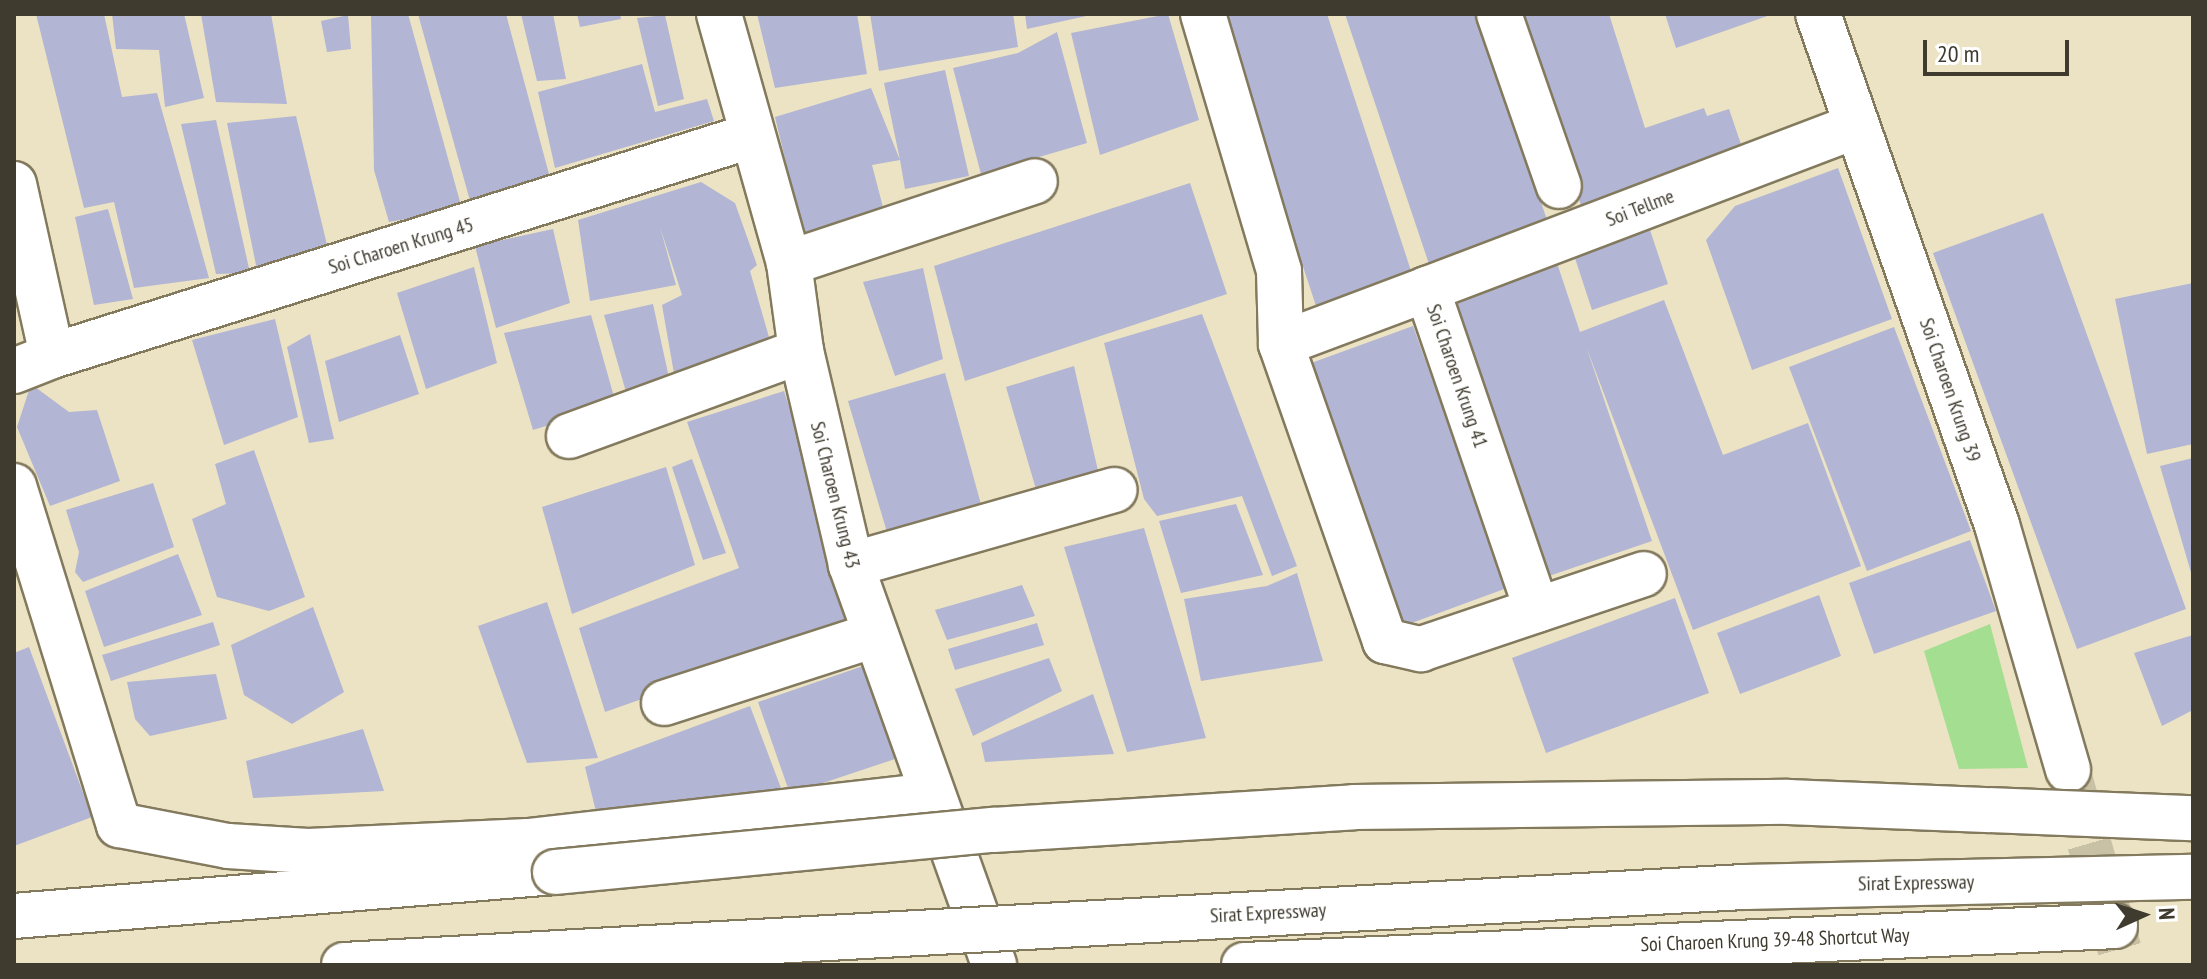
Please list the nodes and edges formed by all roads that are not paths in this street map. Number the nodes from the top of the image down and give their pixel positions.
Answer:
1 (719, 14) edge
2 (1203, 14) edge
3 (1499, 14) edge
4 (1818, 14) edge
5 (1854, 127) junction
6 (750, 136) junction
7 (1035, 181) dead end
8 (14, 184) edge
9 (1559, 186) dead end
10 (789, 263) junction
11 (1427, 289) junction
12 (1281, 344) junction
13 (801, 351) junction
14 (33, 363) edge
15 (569, 436) dead end
16 (14, 486) edge
17 (1115, 490) dead end
18 (851, 565) junction
19 (1644, 574) dead end
20 (1537, 610) junction
21 (875, 635) junction
22 (664, 703) dead end
23 (2068, 770) tunnel mouth
24 (929, 795) junction
25 (2193, 818) edge
26 (2193, 877) edge
27 (14, 916) edge
28 (2115, 926) dead end
29 (344, 965) edge
30 (994, 965) edge
31 (1244, 965) edge

1 - 6 main road, Soi Charoen Krung 43
2 - 12 main road
3 - 9 main road
4 - 5 main road, Soi Charoen Krung 39
5 - 11 main road, Soi Tellme
5 - 23 main road, Soi Charoen Krung 39
6 - 10 main road, Soi Charoen Krung 43
6 - 14 main road, Soi Charoen Krung 45
7 - 10 main road
8 - 14 main road, Soi Charoen Krung 45
10 - 13 main road, Soi Charoen Krung 43
11 - 12 main road, Soi Charoen Krung 41
11 - 20 main road, Soi Charoen Krung 41
12 - 20 main road
13 - 15 main road
13 - 18 main road, Soi Charoen Krung 43
16 - 24 main road
17 - 18 main road
18 - 21 main road, Soi Charoen Krung 43
19 - 20 main road
21 - 22 main road
21 - 24 main road, Soi Charoen Krung 43
24 - 30 main road, Soi Charoen Krung 43
25 - 27 main road, bridge
26 - 29 main road, Sirat Expressway, bridge
28 - 31 main road, Soi Charoen Krung 39-48 Shortcut Way

